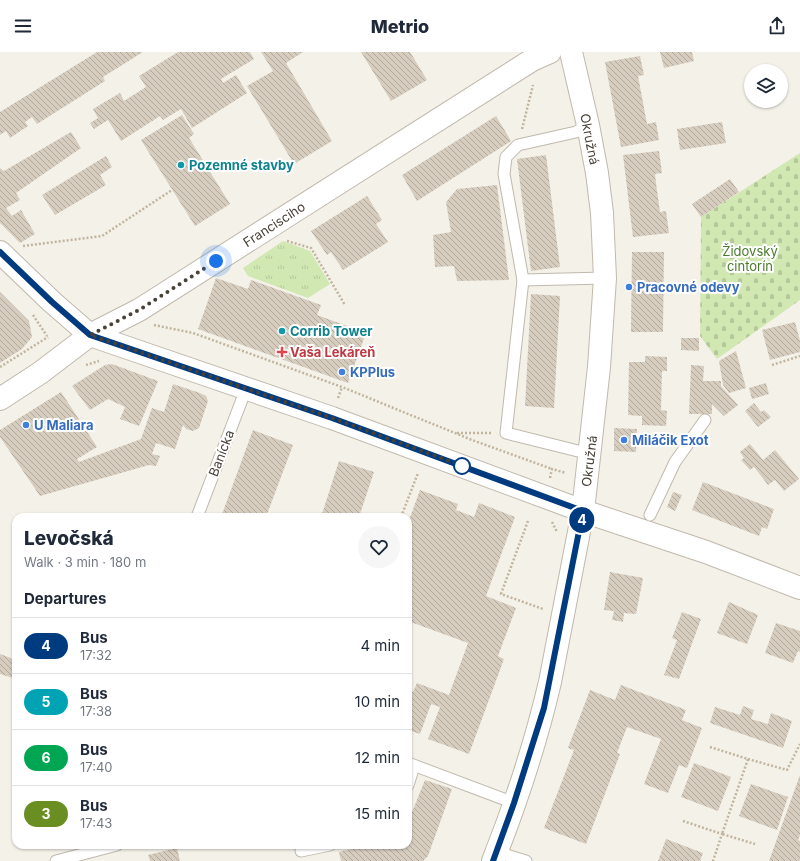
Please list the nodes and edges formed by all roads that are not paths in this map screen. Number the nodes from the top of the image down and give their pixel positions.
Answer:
1 (550, 52) edge
2 (571, 52) edge
3 (588, 125) junction
4 (8, 249) edge
5 (605, 278) junction
6 (523, 280) junction
7 (90, 335) junction
8 (246, 389) junction
9 (0, 399) edge
10 (704, 420) dead end
11 (582, 452) junction
12 (583, 511) junction
13 (199, 513) edge
14 (650, 515) dead end
15 (800, 588) edge
16 (412, 765) edge
17 (514, 803) junction
18 (102, 849) edge
19 (311, 849) edge
20 (301, 851) dead end
21 (495, 857) edge
22 (56, 861) edge
23 (526, 861) edge

1 - 7 street, Francisciho
2 - 3 street, Okružná
3 - 5 street, Okružná
3 - 6 lane
4 - 7 street
5 - 6 lane
5 - 11 street, Okružná
6 - 11 lane
7 - 8 street
7 - 9 street, Francisciho
8 - 12 street
8 - 13 lane, Banícka
10 - 14 lane
11 - 12 street, Okružná
12 - 15 street
12 - 17 street, Okružná
16 - 17 lane
17 - 21 street, Okružná
18 - 22 lane
19 - 20 lane
21 - 23 lane

